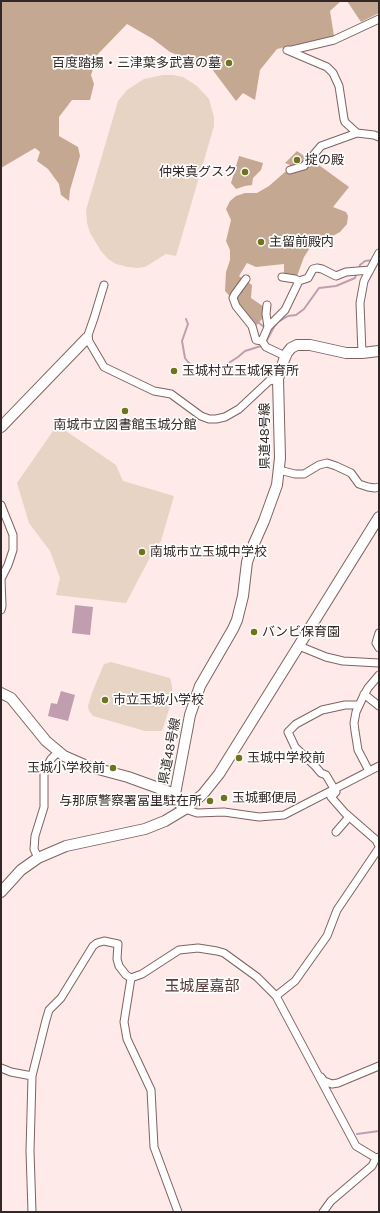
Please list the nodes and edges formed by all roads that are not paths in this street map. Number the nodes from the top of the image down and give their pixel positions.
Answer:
1 (379, 20) edge
2 (357, 134) junction
3 (379, 137) edge
4 (290, 170) dead end
5 (379, 254) edge
6 (369, 269) junction
7 (282, 277) dead end
8 (246, 279) dead end
9 (299, 282) junction
10 (104, 285) dead end
11 (267, 305) dead end
12 (268, 327) junction
13 (87, 338) junction
14 (263, 344) junction
15 (379, 351) edge
16 (362, 353) junction
17 (285, 356) junction
18 (278, 379) junction
19 (1, 427) edge
20 (279, 470) junction
21 (379, 487) edge
22 (1, 505) edge
23 (379, 517) edge
24 (1, 610) edge
25 (379, 633) edge
26 (299, 646) junction
27 (379, 648) edge
28 (379, 663) edge
29 (379, 675) edge
30 (1, 693) edge
31 (364, 694) junction
32 (359, 705) junction
33 (379, 706) edge
34 (58, 752) junction
35 (379, 766) edge
36 (369, 771) junction
37 (334, 789) junction
38 (175, 794) junction
39 (185, 809) junction
40 (349, 817) junction
41 (336, 832) dead end
42 (379, 847) edge
43 (38, 858) junction
44 (1, 892) edge
45 (131, 978) junction
46 (276, 996) junction
47 (379, 1066) edge
48 (1, 1068) edge
49 (316, 1070) junction
50 (32, 1076) junction
51 (378, 1158) edge
52 (32, 1212) edge
53 (178, 1212) edge
54 (323, 1212) edge

1 - 2 street
2 - 3 street
2 - 4 street
5 - 6 street
6 - 9 street
6 - 16 street
7 - 9 street
8 - 14 street
9 - 12 street
10 - 13 street
11 - 12 street
12 - 14 street
13 - 18 street
13 - 19 main road
14 - 17 street
15 - 16 main road
16 - 17 main road
17 - 18 main road, 県道48号線
18 - 20 main road, 県道48号線
20 - 21 street
20 - 38 main road, 県道48号線
22 - 24 street
23 - 26 main road
25 - 27 street
26 - 28 street
26 - 39 main road
29 - 31 street
30 - 34 main road
31 - 32 street
31 - 33 street
32 - 36 street
32 - 37 street
34 - 38 main road
34 - 43 street
35 - 36 street
36 - 37 street
37 - 39 street
37 - 40 street
38 - 39 main road, 県道48号線
39 - 43 main road
40 - 41 street
40 - 42 street
42 - 46 street
43 - 44 main road
45 - 46 street
45 - 50 street
45 - 53 street
46 - 49 street
47 - 49 street
48 - 50 street
49 - 51 street
50 - 52 street
51 - 54 street

